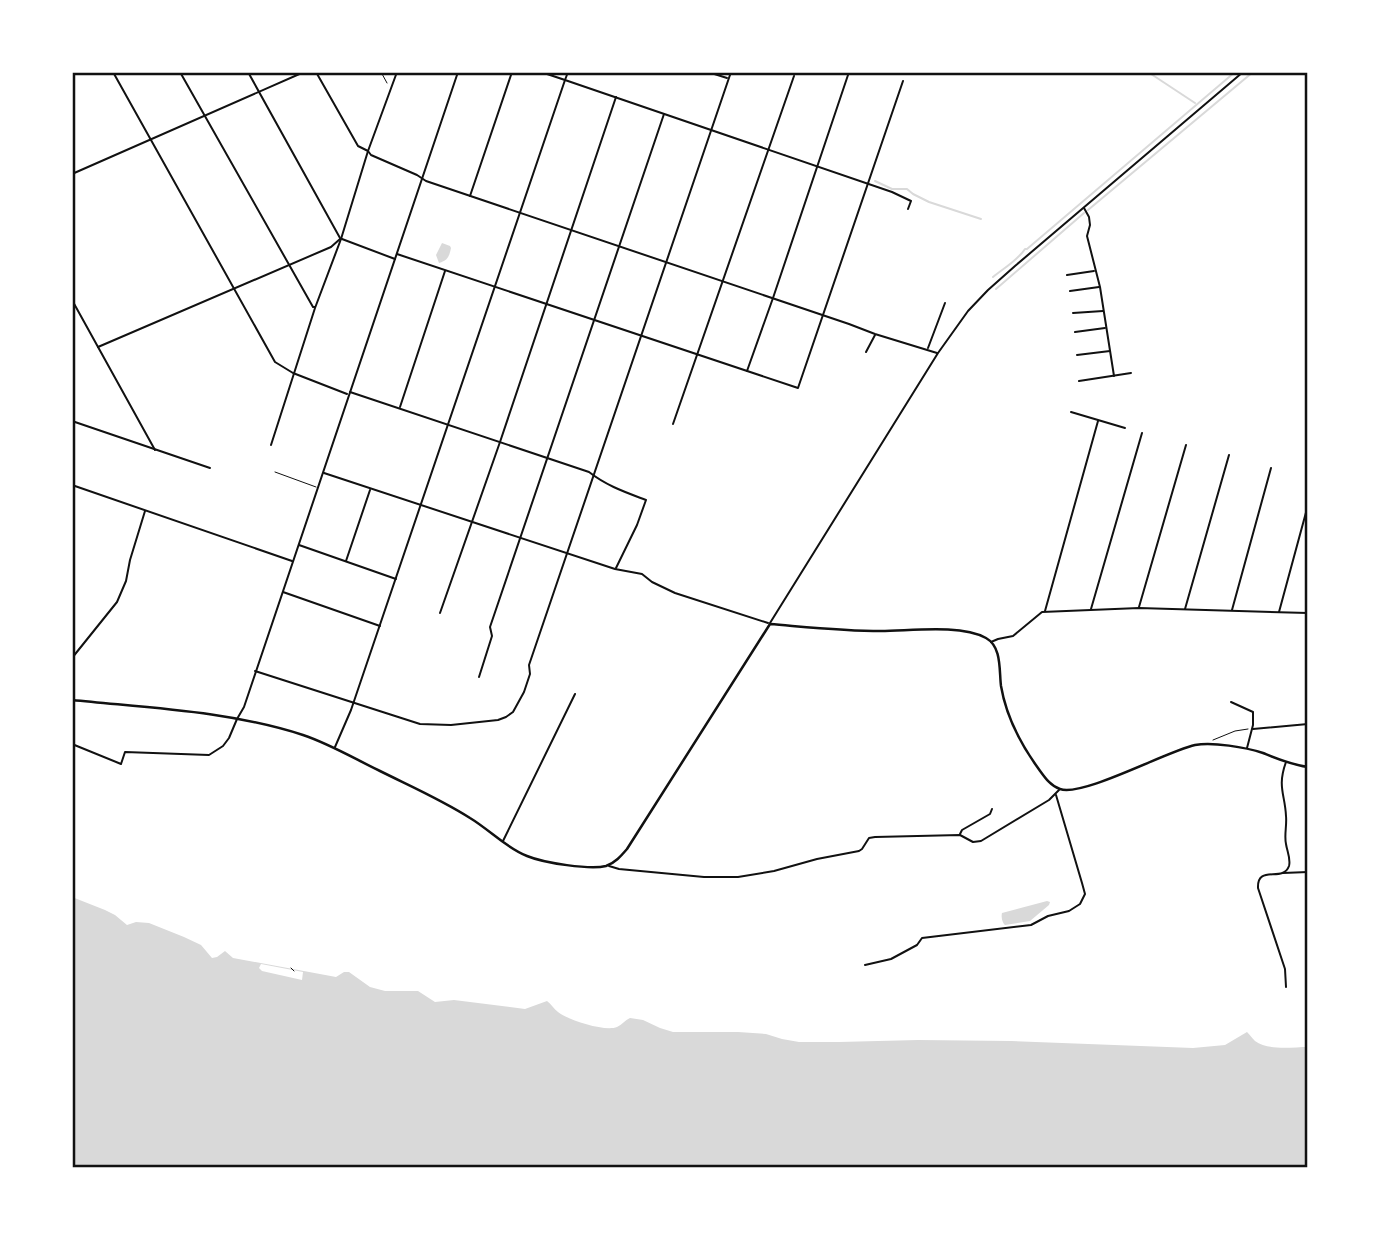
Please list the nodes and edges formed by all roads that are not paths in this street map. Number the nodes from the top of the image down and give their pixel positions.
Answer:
1 (113, 72) edge
2 (180, 72) edge
3 (248, 72) edge
4 (304, 72) edge
5 (316, 72) edge
6 (397, 72) edge
7 (458, 72) edge
8 (512, 72) edge
9 (541, 72) edge
10 (568, 72) edge
11 (708, 72) edge
12 (731, 72) edge
13 (1243, 72) edge
14 (848, 75) dead end
15 (794, 76) dead end
16 (729, 79) junction
17 (565, 80) junction
18 (903, 81) dead end
19 (259, 91) junction
20 (616, 97) junction
21 (664, 114) junction
22 (204, 115) junction
23 (711, 130) junction
24 (150, 139) junction
25 (768, 150) junction
26 (368, 151) junction
27 (818, 165) junction
28 (72, 174) edge
29 (422, 178) junction
30 (869, 183) junction
31 (470, 196) junction
32 (1084, 208) junction
33 (908, 209) dead end
34 (520, 213) junction
35 (570, 230) junction
36 (341, 239) junction
37 (619, 246) junction
38 (397, 254) junction
39 (395, 259) junction
40 (666, 262) junction
41 (289, 265) junction
42 (446, 270) junction
43 (1096, 270) junction
44 (1067, 275) dead end
45 (722, 281) junction
46 (495, 287) junction
47 (1100, 287) junction
48 (235, 288) junction
49 (1070, 290) dead end
50 (774, 298) junction
51 (72, 300) edge
52 (945, 303) dead end
53 (546, 304) junction
54 (315, 308) junction
55 (1104, 311) junction
56 (1073, 313) dead end
57 (823, 315) junction
58 (594, 320) junction
59 (1106, 328) junction
60 (1075, 332) dead end
61 (875, 334) junction
62 (641, 336) junction
63 (98, 348) junction
64 (927, 350) junction
65 (1110, 351) junction
66 (866, 352) dead end
67 (938, 353) junction
68 (697, 354) junction
69 (1077, 355) dead end
70 (747, 371) junction
71 (293, 373) junction
72 (1131, 373) dead end
73 (1114, 376) junction
74 (1079, 381) dead end
75 (349, 393) junction
76 (400, 407) junction
77 (1071, 412) dead end
78 (72, 415) edge
79 (72, 421) edge
80 (1098, 421) junction
81 (76, 422) junction
82 (448, 424) junction
83 (673, 424) dead end
84 (1125, 428) dead end
85 (1142, 433) dead end
86 (500, 442) junction
87 (271, 445) dead end
88 (1186, 445) dead end
89 (155, 450) junction
90 (1229, 455) dead end
91 (547, 458) junction
92 (210, 468) dead end
93 (1271, 468) dead end
94 (275, 472) dead end
95 (323, 473) junction
96 (593, 475) junction
97 (72, 485) edge
98 (317, 488) junction
99 (370, 489) junction
100 (421, 504) junction
101 (1308, 505) edge
102 (146, 510) junction
103 (472, 521) junction
104 (520, 537) junction
105 (298, 545) junction
106 (568, 553) junction
107 (292, 561) junction
108 (345, 561) junction
109 (615, 569) junction
110 (396, 579) junction
111 (282, 592) junction
112 (1139, 608) junction
113 (1090, 610) junction
114 (1185, 610) junction
115 (1232, 611) junction
116 (1043, 612) junction
117 (440, 613) dead end
118 (1279, 613) junction
119 (1308, 613) edge
120 (770, 624) junction
121 (380, 626) junction
122 (991, 642) junction
123 (72, 658) edge
124 (255, 671) junction
125 (479, 677) dead end
126 (575, 694) dead end
127 (72, 700) edge
128 (1231, 702) dead end
129 (353, 703) junction
130 (237, 719) junction
131 (1308, 724) edge
132 (1252, 729) junction
133 (72, 744) edge
134 (334, 748) junction
135 (1247, 749) junction
136 (1286, 762) junction
137 (1308, 767) edge
138 (1059, 789) junction
139 (1056, 794) junction
140 (992, 809) dead end
141 (960, 835) junction
142 (502, 842) junction
143 (608, 865) junction
144 (1308, 872) edge
145 (1282, 873) junction
146 (865, 965) dead end
147 (1286, 987) dead end

1 - 24 street
2 - 22 street
3 - 19 street
4 - 19 street
5 - 26 street
6 - 26 street
7 - 29 street
8 - 31 street
9 - 17 street
10 - 17 street
11 - 16 street
12 - 16 street
13 - 32 street
14 - 27 street
15 - 25 street
16 - 23 street
17 - 20 street
17 - 34 street
18 - 30 street
19 - 22 street
19 - 36 street
20 - 21 street
20 - 35 street
21 - 23 street
21 - 37 street
22 - 24 street
22 - 41 street
23 - 25 street
23 - 40 street
24 - 28 street
24 - 48 street
25 - 27 street
25 - 45 street
26 - 29 street
26 - 36 street
27 - 30 street
27 - 50 street
29 - 31 street
29 - 38 street
30 - 33 street
30 - 57 street
31 - 34 street
32 - 43 street
32 - 67 street
34 - 35 street
34 - 46 street
35 - 37 street
35 - 53 street
36 - 39 street
36 - 41 street
36 - 54 street
37 - 40 street
37 - 58 street
38 - 39 street
38 - 42 street
39 - 75 street
40 - 45 street
40 - 62 street
41 - 48 street
41 - 54 street
42 - 46 street
42 - 76 street
43 - 44 street
43 - 47 street
45 - 50 street
45 - 68 street
46 - 53 street
46 - 82 street
47 - 49 street
47 - 55 street
48 - 63 street
48 - 71 street
50 - 57 street
50 - 70 street
51 - 63 street
52 - 64 street
53 - 58 street
53 - 86 street
54 - 71 street
55 - 56 street
55 - 59 street
57 - 61 street
57 - 70 street
58 - 62 street
58 - 91 street
59 - 60 street
59 - 65 street
61 - 64 street
61 - 66 street
62 - 68 street
62 - 96 street
63 - 89 street
64 - 67 street
65 - 69 street
65 - 73 street
67 - 120 street
68 - 70 street
68 - 83 street
71 - 75 street
71 - 87 street
72 - 73 street
73 - 74 street
75 - 76 street
75 - 95 street
76 - 82 street
77 - 80 street
78 - 81 street
79 - 81 street
80 - 84 street
80 - 116 street
81 - 89 street
82 - 86 street
82 - 100 street
85 - 113 street
86 - 91 street
86 - 103 street
88 - 112 street
89 - 92 street
90 - 114 street
91 - 96 street
91 - 104 street
93 - 115 street
94 - 98 lane
95 - 98 street
95 - 99 street
96 - 106 street
96 - 109 street
97 - 102 street
98 - 105 street
99 - 100 street
99 - 108 street
100 - 103 street
100 - 110 street
101 - 118 street
102 - 107 street
102 - 123 street
103 - 104 street
103 - 117 street
104 - 106 street
104 - 125 street
105 - 107 street
105 - 108 street
106 - 109 street
106 - 129 street
107 - 111 street
108 - 110 street
109 - 120 street
110 - 121 street
111 - 121 street
111 - 124 street
112 - 113 street
112 - 114 street
113 - 116 street
114 - 115 street
115 - 118 street
116 - 122 street
118 - 119 street
120 - 122 main road
120 - 143 main road
121 - 129 street
122 - 138 main road
124 - 129 street
124 - 130 street
126 - 142 street
127 - 130 main road
128 - 132 street
129 - 134 street
130 - 133 street
130 - 134 main road
131 - 132 street
132 - 135 street
134 - 142 main road
135 - 136 main road
135 - 138 main road
136 - 137 main road
136 - 145 street
138 - 139 street
139 - 141 street
139 - 146 street
140 - 141 street
141 - 143 street
142 - 143 main road
144 - 145 street
145 - 147 street

